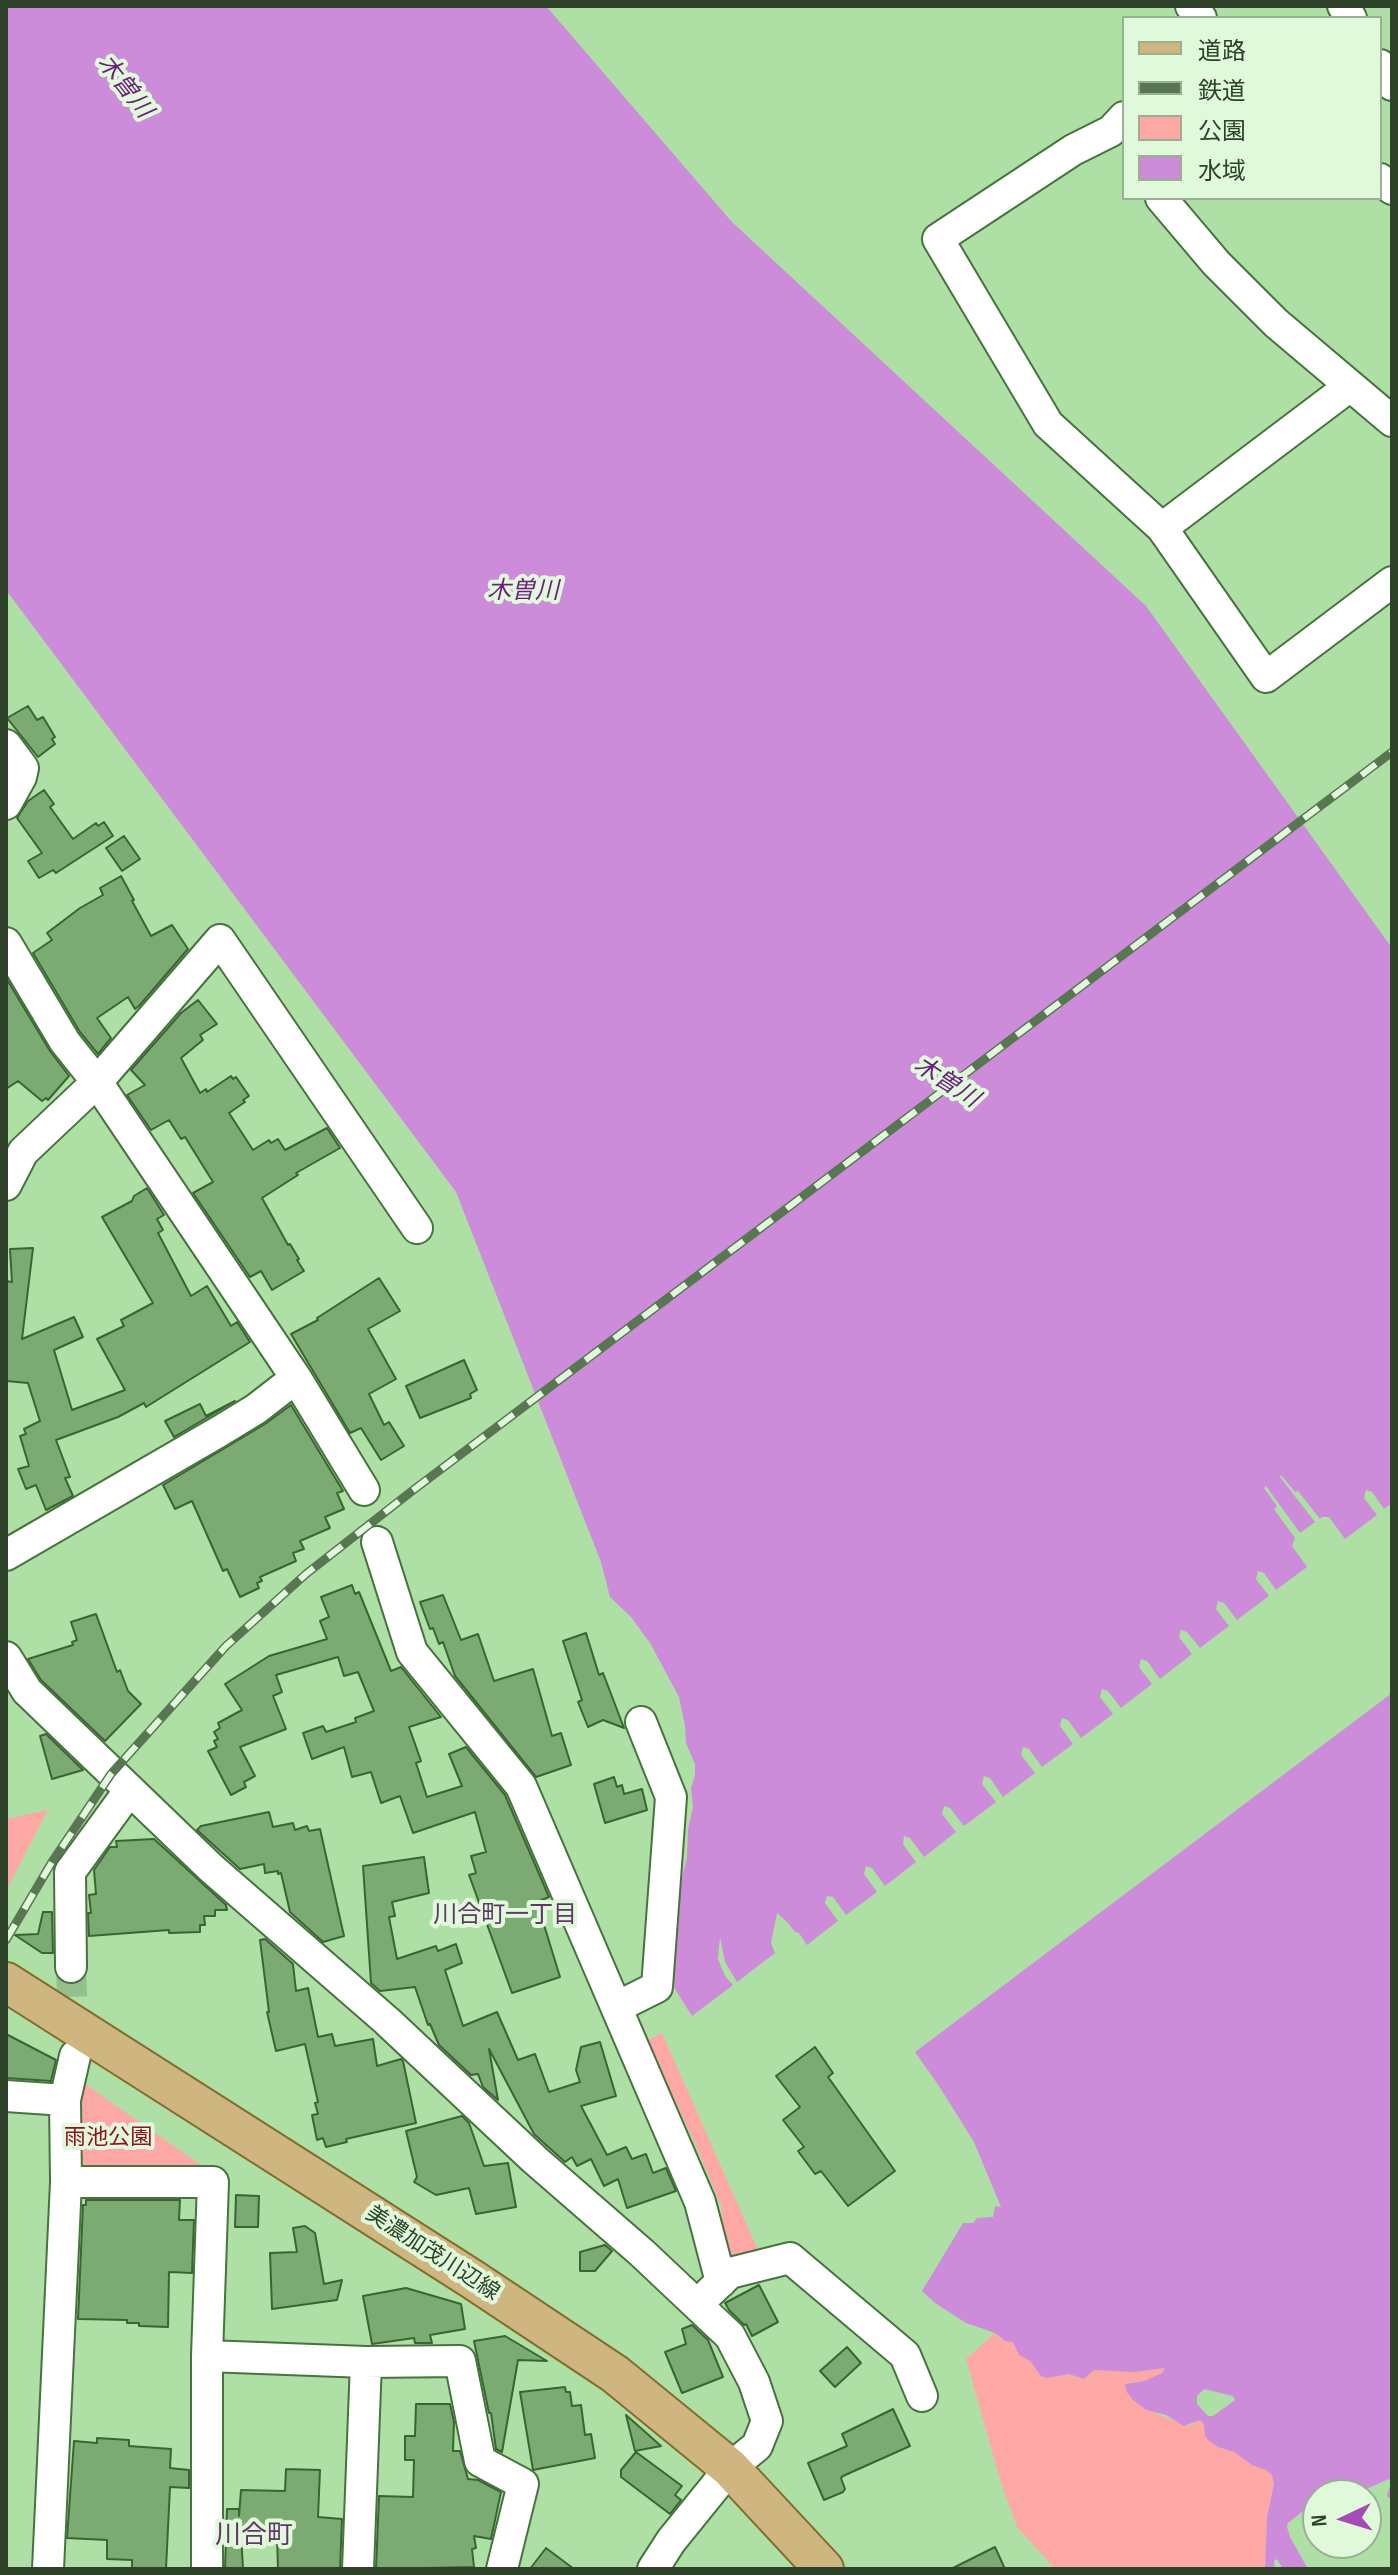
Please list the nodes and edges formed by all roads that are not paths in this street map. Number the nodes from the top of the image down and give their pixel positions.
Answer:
1 (1120, 133) edge
2 (1163, 200) edge
3 (1350, 386) junction
4 (1392, 421) edge
5 (1162, 528) junction
6 (1392, 582) edge
7 (6, 745) edge
8 (6, 804) edge
9 (6, 943) edge
10 (97, 1082) junction
11 (6, 1185) edge
12 (417, 1228) dead end
13 (296, 1378) junction
14 (364, 1490) dead end
15 (377, 1542) dead end
16 (6, 1555) edge
17 (6, 1657) edge
18 (641, 1722) dead end
19 (129, 1791) junction
20 (71, 1967) tunnel mouth
21 (6, 1982) edge
22 (617, 2007) junction
23 (75, 2056) tunnel mouth
24 (6, 2096) edge
25 (65, 2100) junction
26 (66, 2182) junction
27 (721, 2282) junction
28 (698, 2305) junction
29 (207, 2356) junction
30 (366, 2362) junction
31 (922, 2396) dead end
32 (730, 2468) junction
33 (48, 2569) edge
34 (207, 2569) edge
35 (358, 2569) edge
36 (502, 2569) edge
37 (653, 2569) edge
38 (824, 2569) edge

1 - 5 street
2 - 3 street
3 - 4 street
3 - 5 street
5 - 6 street
7 - 8 street
9 - 10 street
10 - 11 street
10 - 12 street
10 - 13 street
13 - 14 street
13 - 16 street
15 - 22 street
17 - 19 street
18 - 22 street
19 - 20 street
19 - 28 street
21 - 32 main road, 美濃加茂川辺線
22 - 27 street
23 - 25 street
24 - 25 street
25 - 26 street
26 - 29 street
26 - 33 street
27 - 28 street
27 - 31 street
28 - 32 street
29 - 30 street
29 - 34 street
30 - 35 street
30 - 36 street
32 - 37 street
32 - 38 main road, 美濃加茂川辺線

